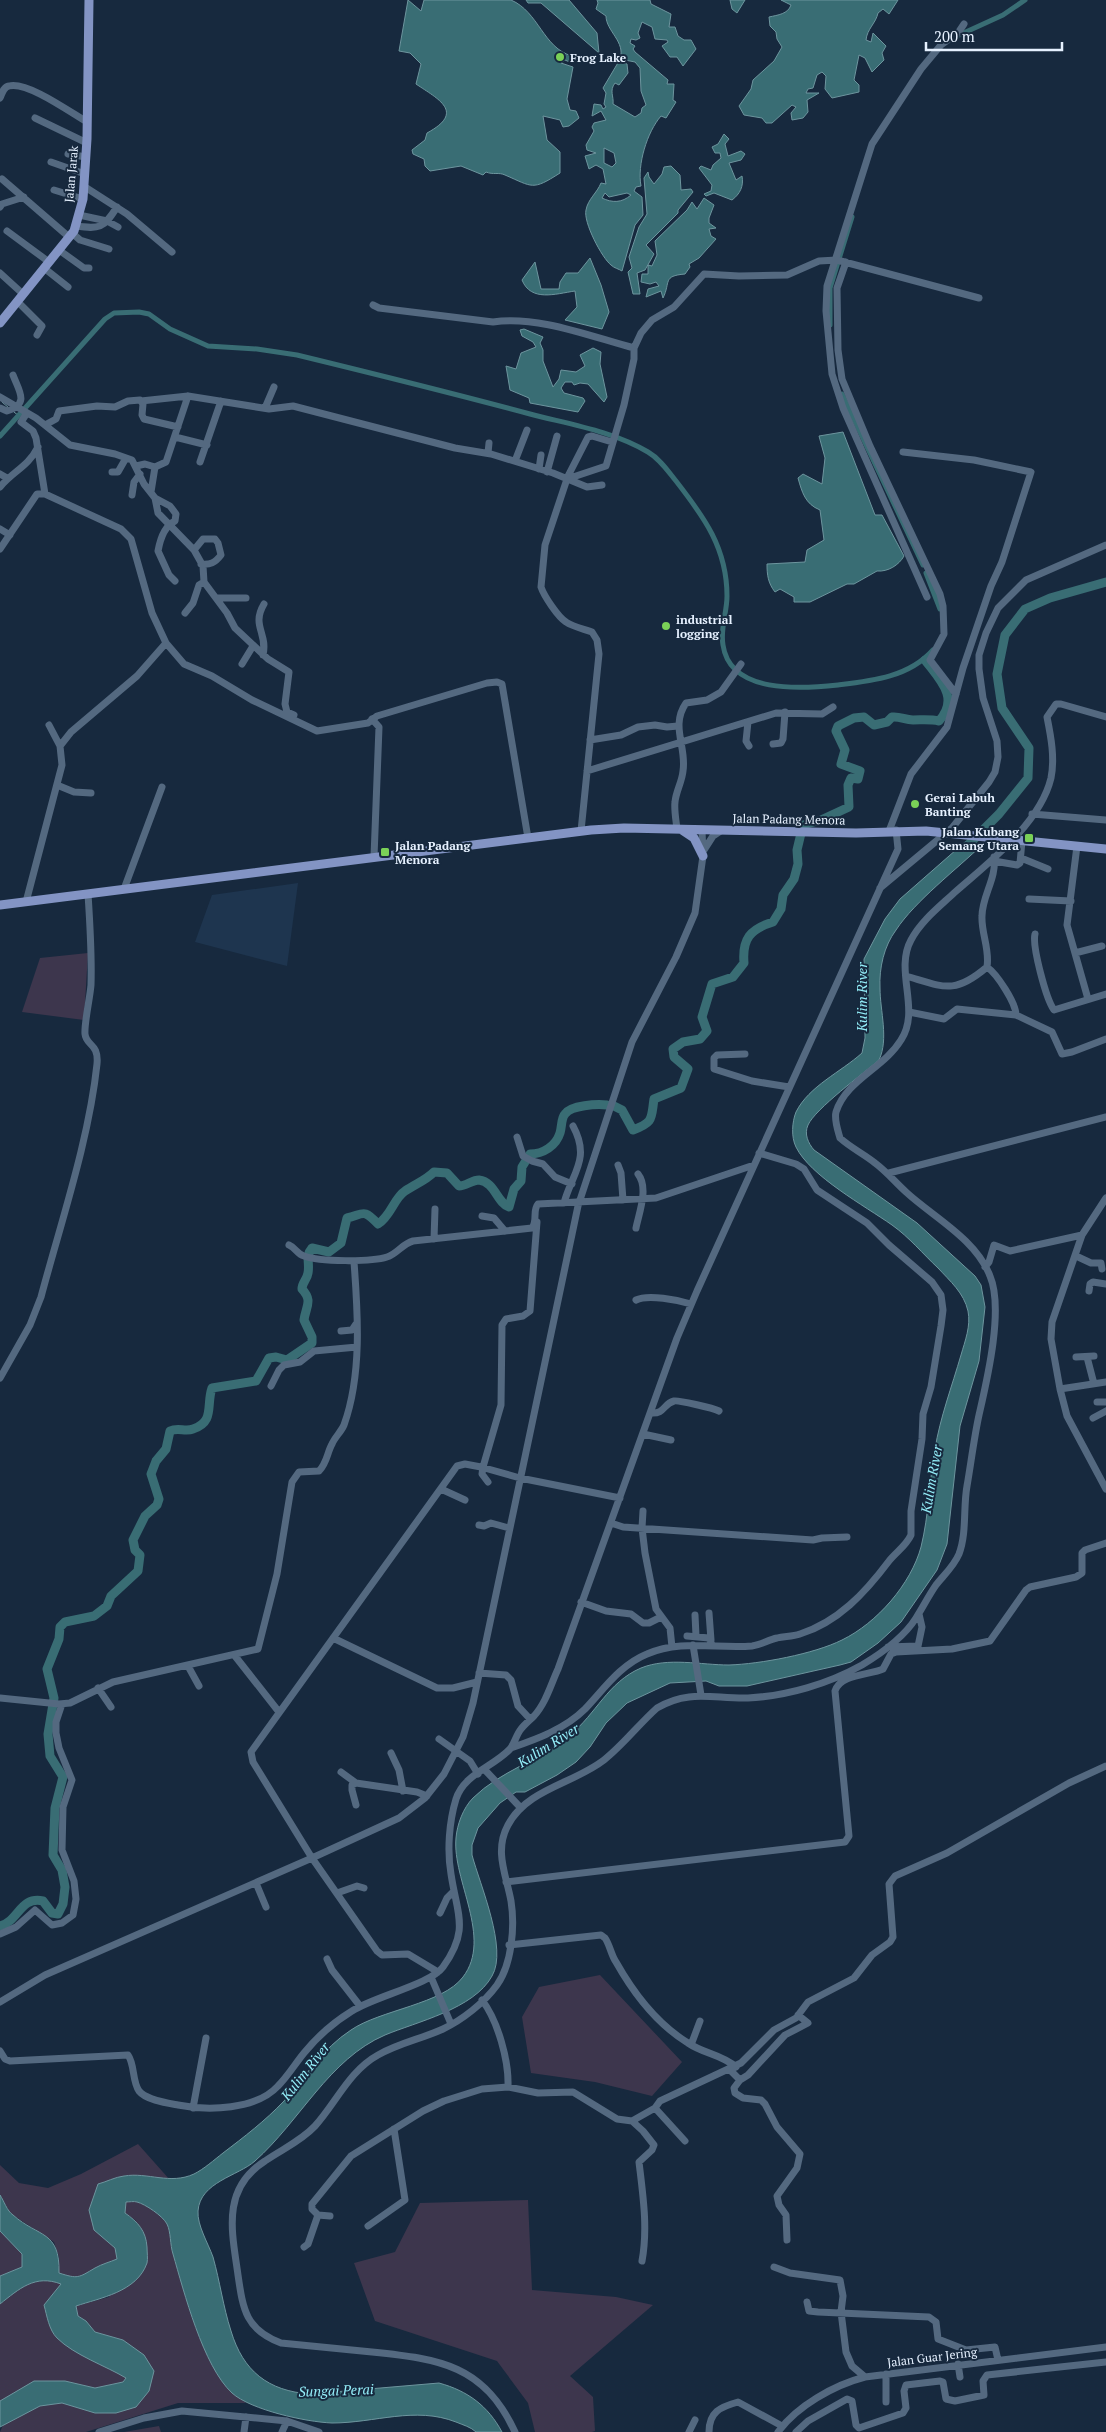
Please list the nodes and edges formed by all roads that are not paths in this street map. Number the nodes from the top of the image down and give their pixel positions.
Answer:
1 (89, 0) edge
2 (964, 24) dead end
3 (0, 98) edge
4 (35, 118) dead end
5 (87, 122) junction
6 (87, 143) junction
7 (68, 154) dead end
8 (86, 157) junction
9 (51, 162) dead end
10 (85, 174) junction
11 (2, 179) dead end
12 (85, 186) junction
13 (54, 190) dead end
14 (24, 198) junction
15 (83, 198) junction
16 (0, 207) edge
17 (117, 207) junction
18 (79, 215) junction
19 (107, 221) junction
20 (118, 227) dead end
21 (7, 230) dead end
22 (72, 232) junction
23 (109, 249) dead end
24 (59, 250) junction
25 (172, 252) dead end
26 (841, 261) junction
27 (46, 265) junction
28 (89, 268) dead end
29 (0, 273) edge
30 (68, 287) dead end
31 (20, 298) junction
32 (979, 298) dead end
33 (373, 305) dead end
34 (0, 323) edge
35 (37, 335) dead end
36 (634, 348) junction
37 (13, 375) dead end
38 (274, 387) dead end
39 (188, 396) junction
40 (0, 397) edge
41 (141, 401) junction
42 (221, 401) junction
43 (0, 408) edge
44 (265, 408) junction
45 (22, 410) junction
46 (45, 425) junction
47 (178, 427) junction
48 (527, 430) dead end
49 (557, 436) dead end
50 (175, 437) junction
51 (613, 440) junction
52 (489, 443) dead end
53 (207, 444) junction
54 (38, 447) junction
55 (903, 452) dead end
56 (488, 453) junction
57 (541, 455) dead end
58 (126, 458) junction
59 (515, 461) junction
60 (200, 462) dead end
61 (136, 466) junction
62 (155, 468) junction
63 (539, 469) junction
64 (112, 472) dead end
65 (548, 472) junction
66 (0, 474) edge
67 (140, 474) junction
68 (7, 478) junction
69 (567, 479) junction
70 (602, 486) dead end
71 (0, 488) edge
72 (45, 494) junction
73 (132, 495) dead end
74 (153, 495) junction
75 (169, 524) junction
76 (0, 529) edge
77 (10, 534) junction
78 (1106, 546) edge
79 (0, 549) edge
80 (194, 550) junction
81 (201, 564) junction
82 (175, 581) dead end
83 (204, 582) junction
84 (927, 596) dead end
85 (217, 598) junction
86 (246, 598) dead end
87 (264, 604) dead end
88 (185, 613) dead end
89 (166, 643) junction
90 (254, 646) junction
91 (262, 655) junction
92 (242, 664) dead end
93 (741, 664) dead end
94 (956, 694) junction
95 (833, 707) dead end
96 (785, 712) junction
97 (1106, 717) edge
98 (374, 719) junction
99 (748, 722) junction
100 (49, 725) dead end
101 (678, 726) junction
102 (590, 740) junction
103 (680, 743) junction
104 (774, 744) dead end
105 (60, 746) junction
106 (749, 746) dead end
107 (587, 771) junction
108 (57, 786) junction
109 (162, 787) dead end
110 (91, 793) dead end
111 (1032, 814) junction
112 (1106, 820) edge
113 (677, 829) junction
114 (702, 830) junction
115 (722, 830) junction
116 (892, 830) junction
117 (581, 831) junction
118 (948, 834) junction
119 (528, 838) junction
120 (1012, 840) junction
121 (1022, 841) junction
122 (1077, 846) junction
123 (1106, 848) edge
124 (702, 856) junction
125 (374, 858) junction
126 (1021, 858) junction
127 (994, 859) junction
128 (1048, 869) dead end
129 (880, 888) junction
130 (124, 889) junction
131 (88, 894) junction
132 (1029, 899) dead end
133 (1071, 901) junction
134 (26, 902) junction
135 (0, 905) edge
136 (1035, 934) dead end
137 (1102, 946) dead end
138 (1075, 953) junction
139 (987, 967) junction
140 (906, 976) junction
141 (1106, 994) edge
142 (1088, 999) junction
143 (909, 1012) junction
144 (1016, 1014) junction
145 (1106, 1039) edge
146 (744, 1054) dead end
147 (789, 1087) junction
148 (1106, 1117) edge
149 (574, 1126) dead end
150 (517, 1137) dead end
151 (759, 1153) junction
152 (618, 1165) dead end
153 (754, 1165) junction
154 (889, 1173) junction
155 (638, 1174) dead end
156 (572, 1184) junction
157 (1106, 1198) edge
158 (623, 1200) junction
159 (642, 1200) junction
160 (564, 1203) junction
161 (579, 1203) junction
162 (538, 1204) junction
163 (435, 1209) dead end
164 (482, 1216) dead end
165 (636, 1228) dead end
166 (505, 1231) junction
167 (1082, 1235) junction
168 (434, 1239) junction
169 (289, 1245) dead end
170 (1076, 1256) junction
171 (354, 1262) junction
172 (986, 1267) junction
173 (1102, 1269) dead end
174 (1106, 1284) edge
175 (1089, 1291) dead end
176 (636, 1300) dead end
177 (691, 1304) junction
178 (356, 1324) junction
179 (341, 1331) dead end
180 (357, 1346) junction
181 (1076, 1357) dead end
182 (0, 1378) edge
183 (1106, 1382) edge
184 (1094, 1384) junction
185 (271, 1386) dead end
186 (1060, 1389) junction
187 (1097, 1402) dead end
188 (1106, 1402) edge
189 (719, 1411) dead end
190 (1106, 1411) edge
191 (651, 1414) junction
192 (1093, 1418) dead end
193 (643, 1434) junction
194 (671, 1440) dead end
195 (483, 1467) junction
196 (520, 1478) junction
197 (488, 1482) dead end
198 (441, 1489) junction
199 (1106, 1489) edge
200 (620, 1498) junction
201 (465, 1500) dead end
202 (643, 1511) dead end
203 (611, 1524) junction
204 (480, 1525) dead end
205 (509, 1528) junction
206 (642, 1528) junction
207 (847, 1537) dead end
208 (1106, 1543) edge
209 (581, 1602) junction
210 (709, 1613) dead end
211 (918, 1614) junction
212 (695, 1615) dead end
213 (661, 1618) junction
214 (688, 1636) dead end
215 (696, 1636) junction
216 (333, 1638) junction
217 (711, 1642) junction
218 (888, 1646) junction
219 (672, 1647) junction
220 (694, 1648) junction
221 (917, 1648) junction
222 (235, 1656) junction
223 (188, 1666) junction
224 (479, 1673) junction
225 (477, 1682) junction
226 (199, 1686) dead end
227 (98, 1688) junction
228 (701, 1692) junction
229 (0, 1698) edge
230 (60, 1704) junction
231 (111, 1707) dead end
232 (279, 1712) junction
233 (530, 1719) junction
234 (439, 1739) dead end
235 (511, 1748) junction
236 (457, 1750) junction
237 (391, 1753) dead end
238 (1106, 1766) edge
239 (341, 1772) dead end
240 (484, 1772) junction
241 (356, 1783) junction
242 (403, 1791) junction
243 (427, 1796) junction
244 (356, 1805) dead end
245 (519, 1805) junction
246 (312, 1858) junction
247 (256, 1882) junction
248 (506, 1882) junction
249 (364, 1888) dead end
250 (454, 1891) junction
251 (337, 1893) junction
252 (266, 1908) dead end
253 (440, 1913) dead end
254 (0, 1934) edge
255 (510, 1946) junction
256 (327, 1959) dead end
257 (434, 1978) junction
258 (482, 2000) junction
259 (0, 2002) edge
260 (360, 2006) junction
261 (799, 2016) junction
262 (450, 2020) junction
263 (700, 2021) dead end
264 (206, 2038) dead end
265 (691, 2045) junction
266 (0, 2051) edge
267 (732, 2068) junction
268 (740, 2080) junction
269 (508, 2086) junction
270 (193, 2108) junction
271 (656, 2108) junction
272 (632, 2122) junction
273 (394, 2129) junction
274 (685, 2141) dead end
275 (318, 2215) junction
276 (330, 2216) dead end
277 (368, 2226) dead end
278 (787, 2240) dead end
279 (304, 2247) dead end
280 (642, 2261) dead end
281 (794, 2266) dead end
282 (774, 2267) dead end
283 (792, 2274) junction
284 (807, 2302) dead end
285 (841, 2312) junction
286 (1106, 2347) edge
287 (994, 2360) junction
288 (1106, 2362) edge
289 (958, 2364) junction
290 (923, 2368) junction
291 (886, 2374) junction
292 (992, 2374) junction
293 (865, 2377) junction
294 (960, 2377) dead end
295 (923, 2382) junction
296 (886, 2402) dead end
297 (246, 2416) junction
298 (695, 2420) dead end
299 (287, 2421) junction
300 (780, 2429) edge
301 (99, 2432) edge
302 (244, 2432) edge
303 (282, 2432) edge
304 (319, 2432) edge
305 (515, 2432) edge
306 (689, 2432) edge
307 (710, 2432) edge
308 (796, 2432) edge

1 - 5 main road, Jalan Jarak
2 - 26 street
3 - 5 street
4 - 6 street
5 - 6 main road, Jalan Jarak
6 - 8 main road, Jalan Jarak
7 - 8 street
8 - 10 main road, Jalan Jarak
9 - 10 street
10 - 12 main road, Jalan Jarak
11 - 14 street
12 - 15 main road, Jalan Jarak
12 - 17 street
13 - 15 street
14 - 16 street
14 - 22 street
15 - 18 main road, Jalan Jarak
17 - 19 street
17 - 25 street
18 - 19 street
18 - 22 main road, Jalan Jarak
19 - 20 street
19 - 22 street
21 - 27 street
22 - 23 street
22 - 24 main road, Jalan Jarak
24 - 27 main road, Jalan Jarak
24 - 28 street
26 - 32 street
26 - 36 street
26 - 84 street
26 - 94 street
27 - 30 street
27 - 31 main road, Jalan Jarak
29 - 31 street
31 - 34 main road, Jalan Jarak
31 - 35 street
33 - 36 street
36 - 51 street
37 - 45 street
38 - 44 street
39 - 41 street
39 - 42 street
39 - 47 street
40 - 45 street
41 - 46 street
41 - 47 street
42 - 44 street
42 - 53 street
43 - 45 street
44 - 56 street
45 - 46 street
45 - 54 street
46 - 58 street
47 - 50 street
48 - 59 street
49 - 65 street
50 - 53 street
50 - 62 street
51 - 69 street
51 - 69 street
52 - 56 street
53 - 60 street
54 - 68 street
54 - 72 street
55 - 94 street
56 - 59 street
57 - 63 street
58 - 61 street
58 - 64 street
59 - 63 street
61 - 62 street
61 - 67 street
62 - 74 street
63 - 65 street
65 - 69 street
66 - 68 street
67 - 73 street
67 - 74 street
68 - 71 street
69 - 70 street
69 - 102 street
72 - 77 street
72 - 89 street
74 - 75 street
74 - 75 street
75 - 80 street
75 - 82 street
76 - 77 street
77 - 79 street
78 - 118 street
80 - 81 street
80 - 81 street
81 - 83 street
83 - 85 street
83 - 88 street
85 - 86 street
85 - 90 street
87 - 91 street
89 - 98 street
89 - 105 street
90 - 91 street
90 - 92 street
91 - 98 street
93 - 101 street
94 - 116 street
95 - 96 street
96 - 99 street
96 - 104 street
97 - 111 street
98 - 119 street
98 - 125 street
99 - 103 street
99 - 106 street
100 - 105 street
101 - 102 street
101 - 103 street
102 - 107 street
103 - 107 street
103 - 113 street
105 - 108 street
107 - 117 street
108 - 110 street
108 - 134 street
109 - 130 street
111 - 112 street
111 - 120 street
113 - 114 main road, Jalan Padang Menora
113 - 117 main road, Jalan Padang Menora
113 - 124 main road
114 - 115 main road, Jalan Padang Menora
114 - 124 street
115 - 116 main road, Jalan Padang Menora
115 - 124 street
116 - 118 main road, Jalan Padang Menora
116 - 129 street
117 - 119 main road, Jalan Padang Menora
118 - 120 main road, Jalan Padang Menora
118 - 129 street
119 - 125 main road, Jalan Padang Menora
120 - 121 main road, Jalan Padang Menora
120 - 127 street
121 - 122 main road, Jalan Padang Menora
121 - 126 street
122 - 123 main road, Jalan Padang Menora
122 - 133 street
124 - 161 street
125 - 130 main road, Jalan Padang Menora
126 - 127 street
126 - 128 street
127 - 139 street
127 - 140 street
129 - 147 street
130 - 131 main road, Jalan Padang Menora
131 - 134 main road, Jalan Padang Menora
131 - 182 street
132 - 133 street
133 - 138 street
134 - 135 main road, Jalan Padang Menora
136 - 142 street
137 - 138 street
138 - 142 street
139 - 140 street
139 - 144 street
140 - 143 street
141 - 142 street
143 - 144 street
143 - 154 street
144 - 145 street
146 - 147 street
147 - 151 street
148 - 154 street
149 - 156 street
150 - 156 street
151 - 153 street
151 - 217 street
152 - 158 street
153 - 159 street
153 - 177 street
154 - 172 street
155 - 159 street
156 - 160 street
157 - 167 street
158 - 159 street
158 - 161 street
159 - 165 street
160 - 161 street
160 - 162 street
161 - 196 street
162 - 166 street
162 - 195 street
163 - 168 street
164 - 166 street
166 - 168 street
167 - 170 street
167 - 172 street
168 - 171 street
169 - 171 street
170 - 173 street
170 - 186 street
171 - 178 street
172 - 211 street
174 - 175 street
176 - 177 street
177 - 191 street
178 - 179 street
178 - 180 street
180 - 185 street
180 - 222 street
181 - 184 street
183 - 184 street
184 - 186 street
186 - 199 street
187 - 188 street
189 - 191 street
190 - 192 street
191 - 193 street
193 - 194 street
193 - 200 street
195 - 196 street
195 - 197 street
195 - 198 street
196 - 200 street
196 - 205 street
198 - 201 street
198 - 216 street
200 - 203 street
202 - 206 street
203 - 206 street
203 - 209 street
204 - 205 street
205 - 224 street
206 - 207 street
206 - 213 street
208 - 221 street
209 - 213 street
209 - 233 street
210 - 217 street
211 - 218 street
211 - 221 street
212 - 215 street
213 - 219 street
214 - 215 street
215 - 217 street
216 - 225 street
216 - 232 street
217 - 220 street
218 - 221 street
218 - 228 street
219 - 220 street
219 - 235 street
220 - 228 street
221 - 248 street
222 - 223 street
222 - 232 street
223 - 226 street
223 - 227 street
224 - 225 street
224 - 233 street
225 - 236 street
227 - 230 street
227 - 231 street
228 - 245 street
229 - 230 street
230 - 254 street
232 - 246 street
233 - 235 street
234 - 236 street
235 - 240 street
236 - 240 street
236 - 243 street
237 - 242 street
238 - 261 street
239 - 241 street
240 - 245 street
240 - 250 street
241 - 242 street
241 - 244 street
242 - 243 street
243 - 246 street
245 - 248 street
246 - 247 street
246 - 251 street
247 - 252 street
247 - 259 street
248 - 255 street
249 - 251 street
250 - 253 street
250 - 257 street
251 - 257 street
255 - 258 street
255 - 265 street
256 - 260 street
257 - 260 street
257 - 262 street
258 - 262 street
258 - 269 street
260 - 270 street
261 - 267 street
261 - 268 street
262 - 305 street
263 - 265 street
264 - 270 street
265 - 267 street
266 - 270 street
267 - 268 street
267 - 271 street
268 - 278 street
269 - 272 street
269 - 273 street
271 - 272 street
271 - 274 street
272 - 280 street
273 - 275 street
273 - 277 street
275 - 276 street
275 - 279 street
281 - 283 street
282 - 283 street
283 - 285 street
284 - 285 street
285 - 287 street
285 - 293 street
286 - 287 street, Jalan Guar Jering
287 - 289 street, Jalan Guar Jering
287 - 292 street
288 - 292 street
289 - 290 street, Jalan Guar Jering
289 - 294 street
290 - 291 street, Jalan Guar Jering
290 - 295 street
291 - 293 street, Jalan Guar Jering
291 - 296 street
292 - 295 street
293 - 300 street, Jalan Guar Jering
295 - 308 street
297 - 299 street
297 - 301 street
297 - 302 street
298 - 306 street
299 - 303 street
299 - 304 street
300 - 307 street

